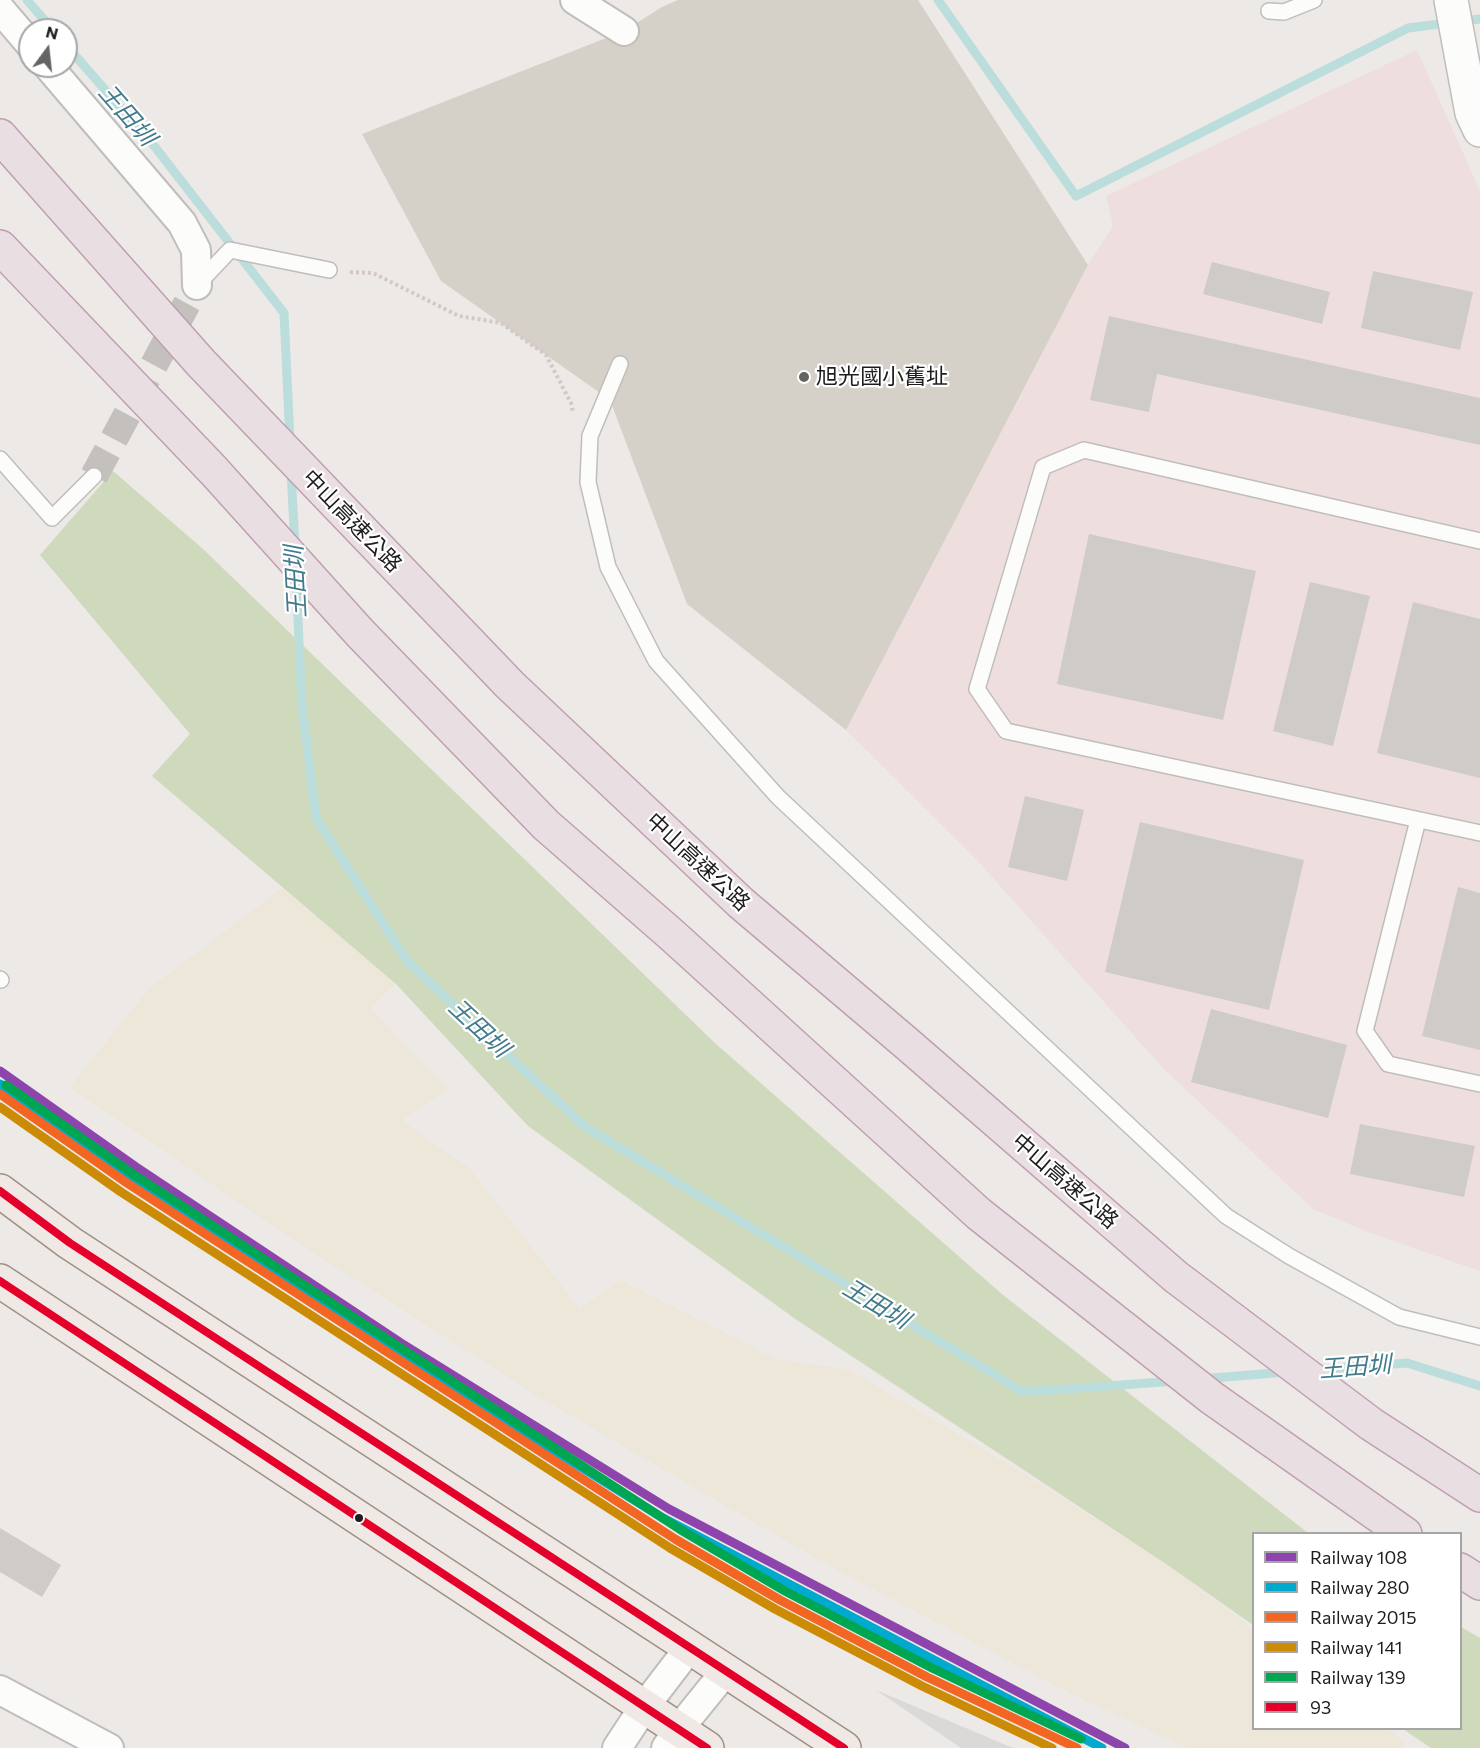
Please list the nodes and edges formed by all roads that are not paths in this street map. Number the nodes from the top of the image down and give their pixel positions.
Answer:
1 (575, 0) edge
2 (1314, 0) edge
3 (1451, 0) edge
4 (0, 9) edge
5 (1269, 11) dead end
6 (18, 30) edge
7 (624, 31) dead end
8 (58, 78) edge
9 (1480, 130) edge
10 (0, 136) edge
11 (0, 247) edge
12 (329, 270) road end
13 (197, 285) joint
14 (620, 364) dead end
15 (0, 459) edge
16 (94, 476) tunnel mouth
17 (1480, 541) edge
18 (1418, 820) junction
19 (1480, 833) edge
20 (1480, 1084) edge
21 (0, 1191) edge
22 (0, 1281) edge
23 (1480, 1337) edge
24 (1480, 1495) edge
25 (1404, 1532) edge
26 (1462, 1571) edge
27 (1480, 1583) edge
28 (690, 1647) junction
29 (725, 1672) junction
30 (0, 1690) edge
31 (644, 1707) junction
32 (672, 1739) edge
33 (109, 1748) edge
34 (617, 1748) edge
35 (707, 1748) edge
36 (844, 1748) edge

1 - 7 street
2 - 5 lane
3 - 9 street
4 - 6 street
8 - 13 street
10 - 24 highway, 中山高速公路
11 - 25 highway
12 - 13 lane
14 - 23 lane
15 - 16 lane
17 - 18 lane
18 - 19 lane
18 - 20 lane
21 - 28 main road
22 - 31 main road
26 - 27 highway
28 - 29 main road
28 - 31 street
29 - 32 street
29 - 36 main road
30 - 33 street
31 - 32 main road
31 - 34 street
32 - 35 main road

